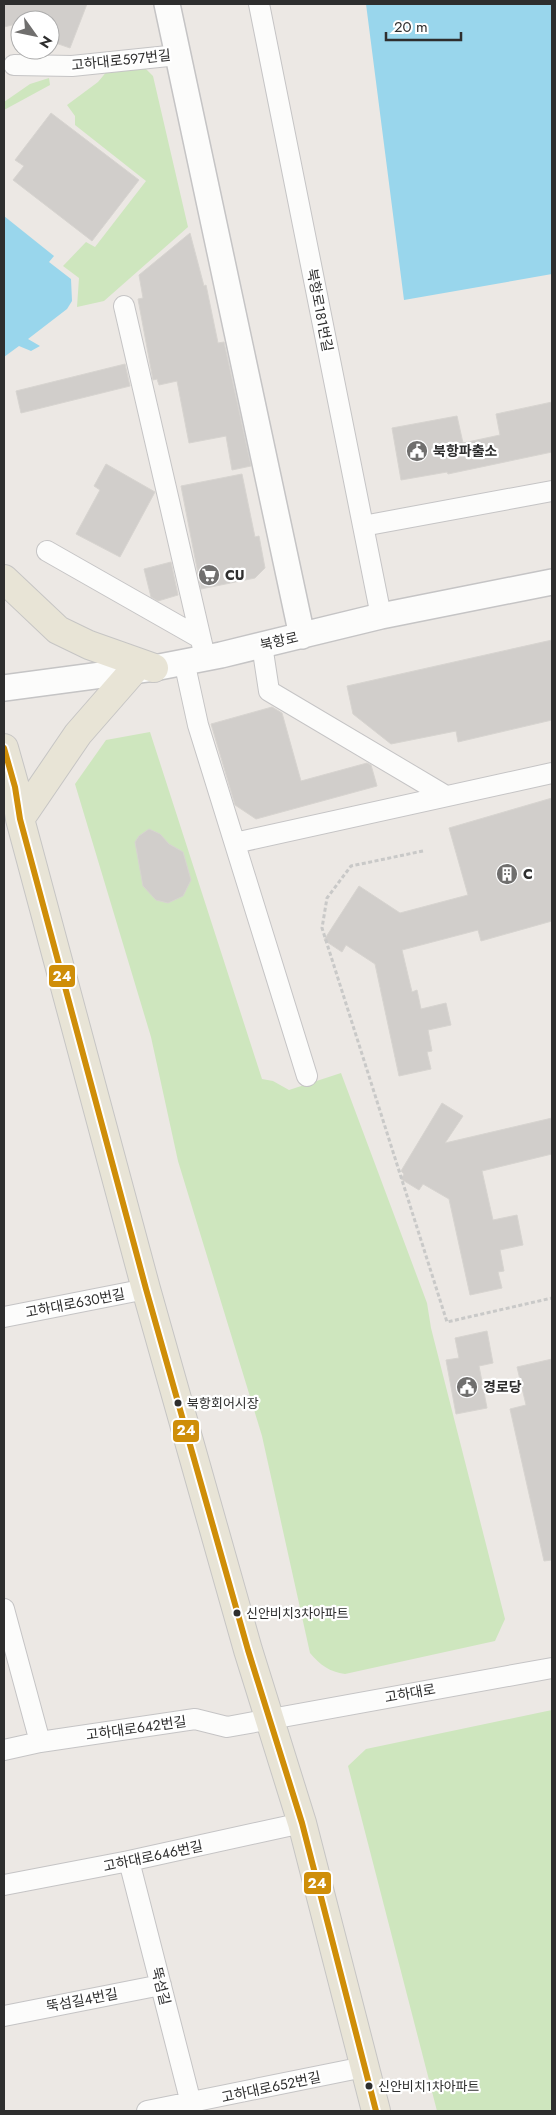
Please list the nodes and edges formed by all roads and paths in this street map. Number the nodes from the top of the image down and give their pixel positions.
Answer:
1 (167, 4) edge
2 (259, 4) edge
3 (178, 55) junction
4 (14, 65) dead end
5 (124, 306) dead end
6 (552, 491) edge
7 (363, 526) junction
8 (47, 552) dead end
9 (4, 579) edge
10 (552, 582) edge
11 (381, 616) junction
12 (302, 636) junction
13 (262, 645) junction
14 (196, 652) junction
15 (143, 669) junction
16 (4, 688) edge
17 (4, 748) edge
18 (552, 773) edge
19 (446, 796) junction
20 (20, 818) junction
21 (235, 843) junction
22 (423, 851) dead end
23 (307, 1076) dead end
24 (146, 1289) junction
25 (552, 1298) edge
26 (4, 1317) edge
27 (4, 1615) edge
28 (552, 1668) edge
29 (268, 1719) junction
30 (40, 1742) junction
31 (4, 1750) edge
32 (302, 1824) junction
33 (129, 1862) junction
34 (4, 1885) edge
35 (161, 1985) junction
36 (4, 2016) edge
37 (364, 2067) junction
38 (192, 2107) edge
39 (147, 2111) edge
40 (376, 2111) edge

1 - 3 street, 고하대로597번길
2 - 7 street, 북항로181번길
3 - 4 street, 고하대로597번길
3 - 12 street
5 - 14 street
6 - 7 street
7 - 11 street, 북항로181번길
8 - 14 street
9 - 15 main road
10 - 11 street, 북항로
11 - 12 street, 북항로
12 - 13 street, 북항로
13 - 14 street, 북항로
13 - 19 street
14 - 15 street, 북항로
14 - 21 street
15 - 16 street, 북항로
15 - 20 main road
17 - 20 main road
18 - 19 street
19 - 21 street
20 - 24 main road
21 - 23 street
22 - 25 path
24 - 26 street, 고하대로630번길
24 - 29 main road
27 - 30 street
28 - 29 street, 고하대로
29 - 30 street, 고하대로642번길
29 - 32 main road
30 - 31 street, 고하대로642번길
32 - 33 street, 고하대로646번길
32 - 37 main road
33 - 34 street, 고하대로646번길
33 - 35 street, 뚝섬길
35 - 36 street, 뚝섬길4번길
35 - 38 street, 뚝섬길
37 - 38 street, 고하대로652번길
37 - 40 main road
38 - 39 street, 고하대로652번길

